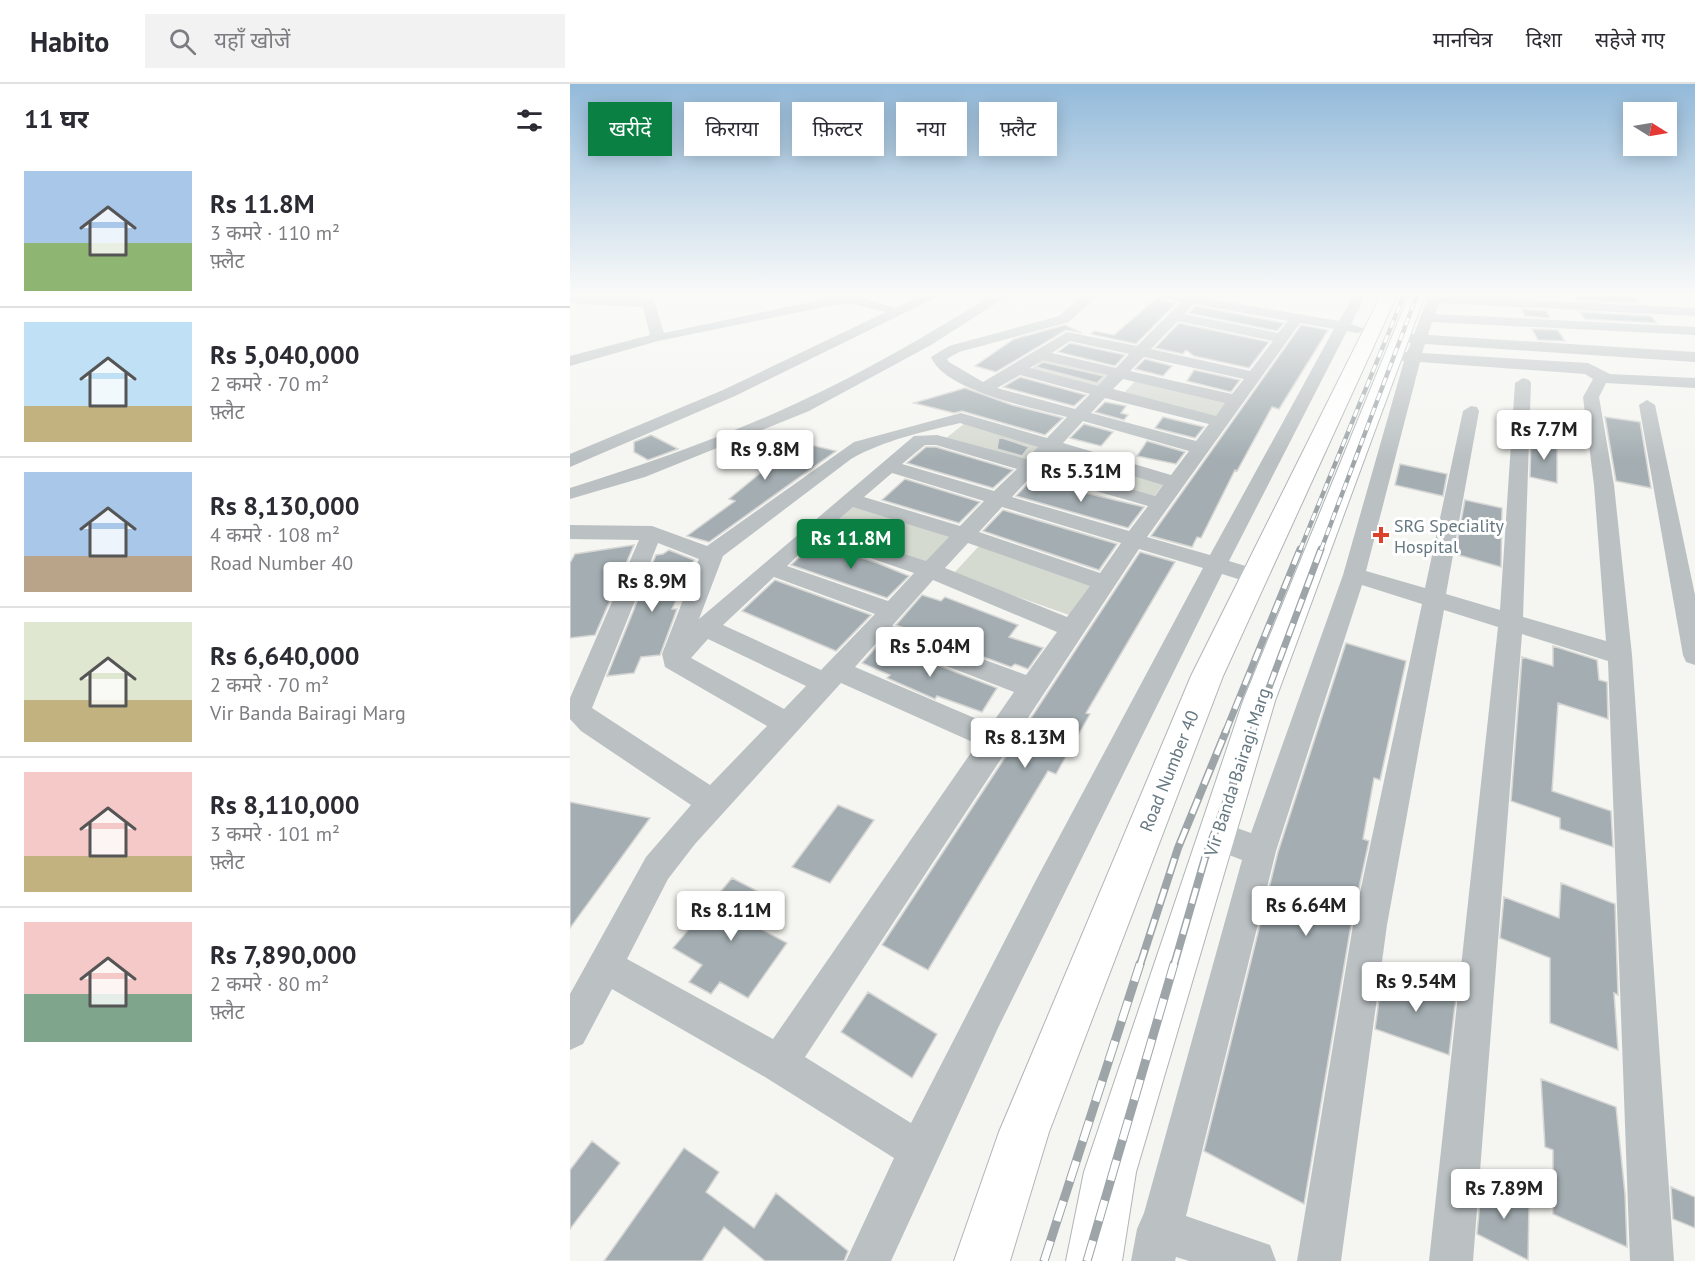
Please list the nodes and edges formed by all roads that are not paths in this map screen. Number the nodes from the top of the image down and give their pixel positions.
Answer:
1 (611, 350) edge
2 (800, 350) edge
3 (819, 350) edge
4 (911, 350) edge
5 (952, 350) edge
6 (1044, 350) edge
7 (1137, 350) edge
8 (1273, 350) edge
9 (1380, 350) edge
10 (1388, 350) edge
11 (1395, 350) edge
12 (1400, 350) edge
13 (1502, 350) edge
14 (1577, 350) edge
15 (1590, 350) edge
16 (1142, 351) junction
17 (1037, 354) junction
18 (1695, 357) edge
19 (570, 361) edge
20 (1018, 370) junction
21 (1121, 372) junction
22 (1596, 374) junction
23 (1253, 376) junction
24 (1522, 383) dead end
25 (1695, 383) edge
26 (982, 389) junction
27 (1105, 391) junction
28 (1234, 400) junction
29 (1647, 405) dead end
30 (1471, 411) dead end
31 (1082, 414) junction
32 (1220, 422) junction
33 (1053, 445) junction
34 (1200, 448) junction
35 (572, 456) edge
36 (1273, 458) junction
37 (888, 466) junction
38 (1306, 467) junction
39 (1031, 468) junction
40 (1174, 482) junction
41 (1001, 498) junction
42 (851, 500) junction
43 (572, 501) edge
44 (1159, 504) junction
45 (812, 531) junction
46 (570, 532) edge
47 (652, 533) junction
48 (966, 535) junction
49 (1136, 540) junction
50 (711, 556) junction
51 (1216, 564) junction
52 (771, 568) junction
53 (930, 570) junction
54 (1354, 575) junction
55 (1254, 576) junction
56 (1105, 583) junction
57 (1434, 599) junction
58 (892, 611) junction
59 (1510, 622) junction
60 (705, 627) junction
61 (875, 629) junction
62 (1072, 629) junction
63 (1620, 655) junction
64 (1695, 655) edge
65 (674, 660) junction
66 (831, 676) junction
67 (1032, 688) junction
68 (786, 723) junction
69 (998, 740) junction
70 (712, 803) junction
71 (1216, 836) junction
72 (1260, 851) junction
73 (606, 966) junction
74 (570, 1031) edge
75 (779, 1063) junction
76 (918, 1150) junction
77 (1156, 1245) edge
78 (868, 1261) edge
79 (982, 1261) edge
80 (1094, 1261) edge
81 (1254, 1261) edge
82 (1318, 1261) edge
83 (1451, 1261) edge
84 (1652, 1261) edge

1 - 19 street
2 - 35 street
3 - 35 street
4 - 43 street
5 - 26 street
6 - 17 street
7 - 16 street
8 - 23 street
9 - 36 street
10 - 38 main road, Road Number 40
11 - 71 main road, Vir Banda Bairagi Marg
12 - 54 street
13 - 22 street
14 - 22 street
15 - 18 street
16 - 21 street
16 - 23 street
17 - 20 street
17 - 21 street
20 - 26 street
20 - 27 street
21 - 27 street
21 - 28 street
22 - 25 street
22 - 63 street
23 - 28 street
24 - 59 street
26 - 31 street
27 - 31 street
27 - 32 street
28 - 32 street
29 - 64 street
30 - 57 street
31 - 33 street
31 - 34 street
32 - 34 street
33 - 39 street
33 - 40 street
33 - 50 street
34 - 40 street
35 - 43 street
36 - 38 street
36 - 51 street
37 - 39 street
37 - 41 street
37 - 42 street
38 - 55 main road, Road Number 40
39 - 41 street
39 - 44 street
40 - 44 street
41 - 48 street
41 - 49 street
42 - 45 street
42 - 48 street
44 - 49 street
45 - 52 street
45 - 53 street
46 - 47 street
47 - 50 street
47 - 70 street
48 - 53 street
48 - 56 street
49 - 51 street
49 - 56 street
50 - 65 street
51 - 55 street
51 - 76 street
52 - 58 street
52 - 60 street
53 - 58 street
53 - 62 street
54 - 57 street
54 - 72 street
55 - 79 main road, Road Number 40
56 - 62 street
57 - 59 street
57 - 82 street
58 - 61 street
59 - 63 street
59 - 83 street
60 - 65 street
60 - 66 street
61 - 66 street
61 - 67 street
62 - 67 street
63 - 84 street
65 - 68 street
66 - 68 street
66 - 69 street
67 - 69 street
68 - 70 street
69 - 75 street
70 - 73 street
71 - 72 street
71 - 80 main road, Vir Banda Bairagi Marg
72 - 77 street
73 - 74 street
73 - 75 street
75 - 76 street
76 - 78 street
77 - 81 street

